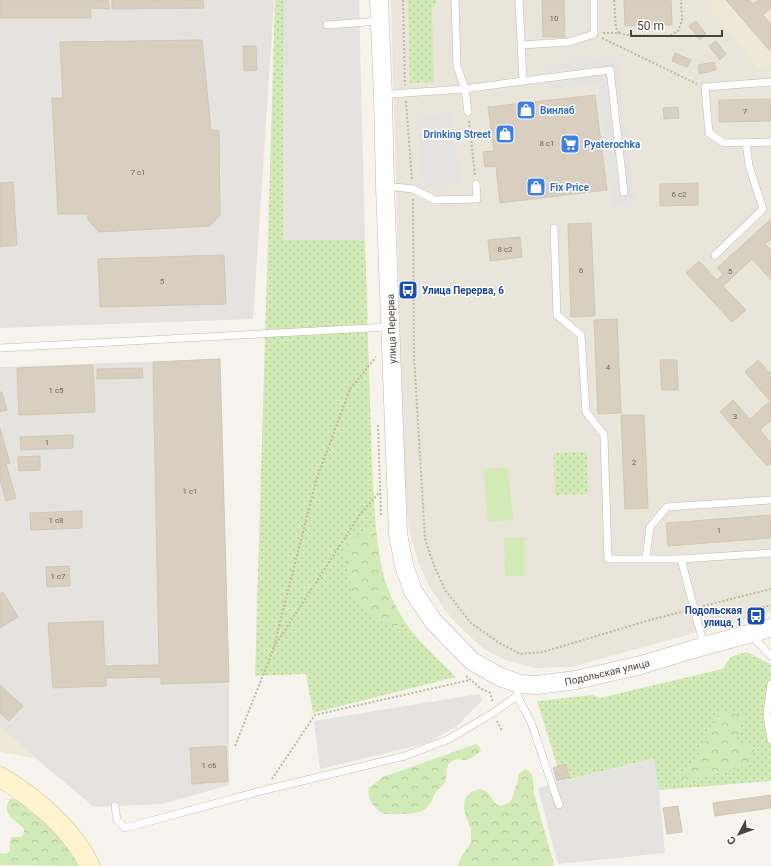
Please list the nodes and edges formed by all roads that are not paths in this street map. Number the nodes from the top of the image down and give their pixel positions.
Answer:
1 (380, 0) edge
2 (455, 0) edge
3 (519, 0) edge
4 (594, 0) edge
5 (380, 21) junction
6 (327, 25) dead end
7 (521, 45) junction
8 (523, 81) junction
9 (771, 82) edge
10 (465, 89) junction
11 (383, 96) junction
12 (468, 112) road end
13 (746, 142) junction
14 (771, 142) edge
15 (476, 184) road end
16 (385, 186) junction
17 (624, 192) dead end
18 (554, 228) dead end
19 (715, 255) dead end
20 (391, 327) junction
21 (0, 348) edge
22 (771, 500) edge
23 (771, 553) edge
24 (646, 558) junction
25 (681, 559) junction
26 (771, 628) edge
27 (750, 634) junction
28 (453, 642) joint
29 (704, 646) junction
30 (771, 656) edge
31 (771, 684) edge
32 (519, 690) junction
33 (771, 740) edge
34 (0, 777) edge
35 (115, 806) dead end
36 (559, 806) dead end
37 (90, 866) edge

1 - 5 street, улица Перерва
2 - 10 lane
3 - 7 lane
4 - 7 lane
5 - 6 lane
5 - 11 street, улица Перерва
7 - 8 lane
8 - 10 lane
8 - 17 lane
9 - 13 lane
10 - 11 lane
10 - 12 lane
11 - 16 street, улица Перерва
13 - 14 lane
13 - 19 lane
15 - 16 lane
16 - 20 street, улица Перерва
18 - 24 lane
20 - 21 lane
20 - 28 street, улица Перерва
22 - 24 lane
23 - 25 lane
24 - 25 lane
25 - 29 lane
26 - 27 street, Подольская улица
27 - 29 street, Подольская улица
27 - 30 lane
28 - 32 street, Подольская улица
29 - 32 street, Подольская улица
31 - 33 lane
32 - 35 lane
32 - 36 lane
34 - 37 main road

